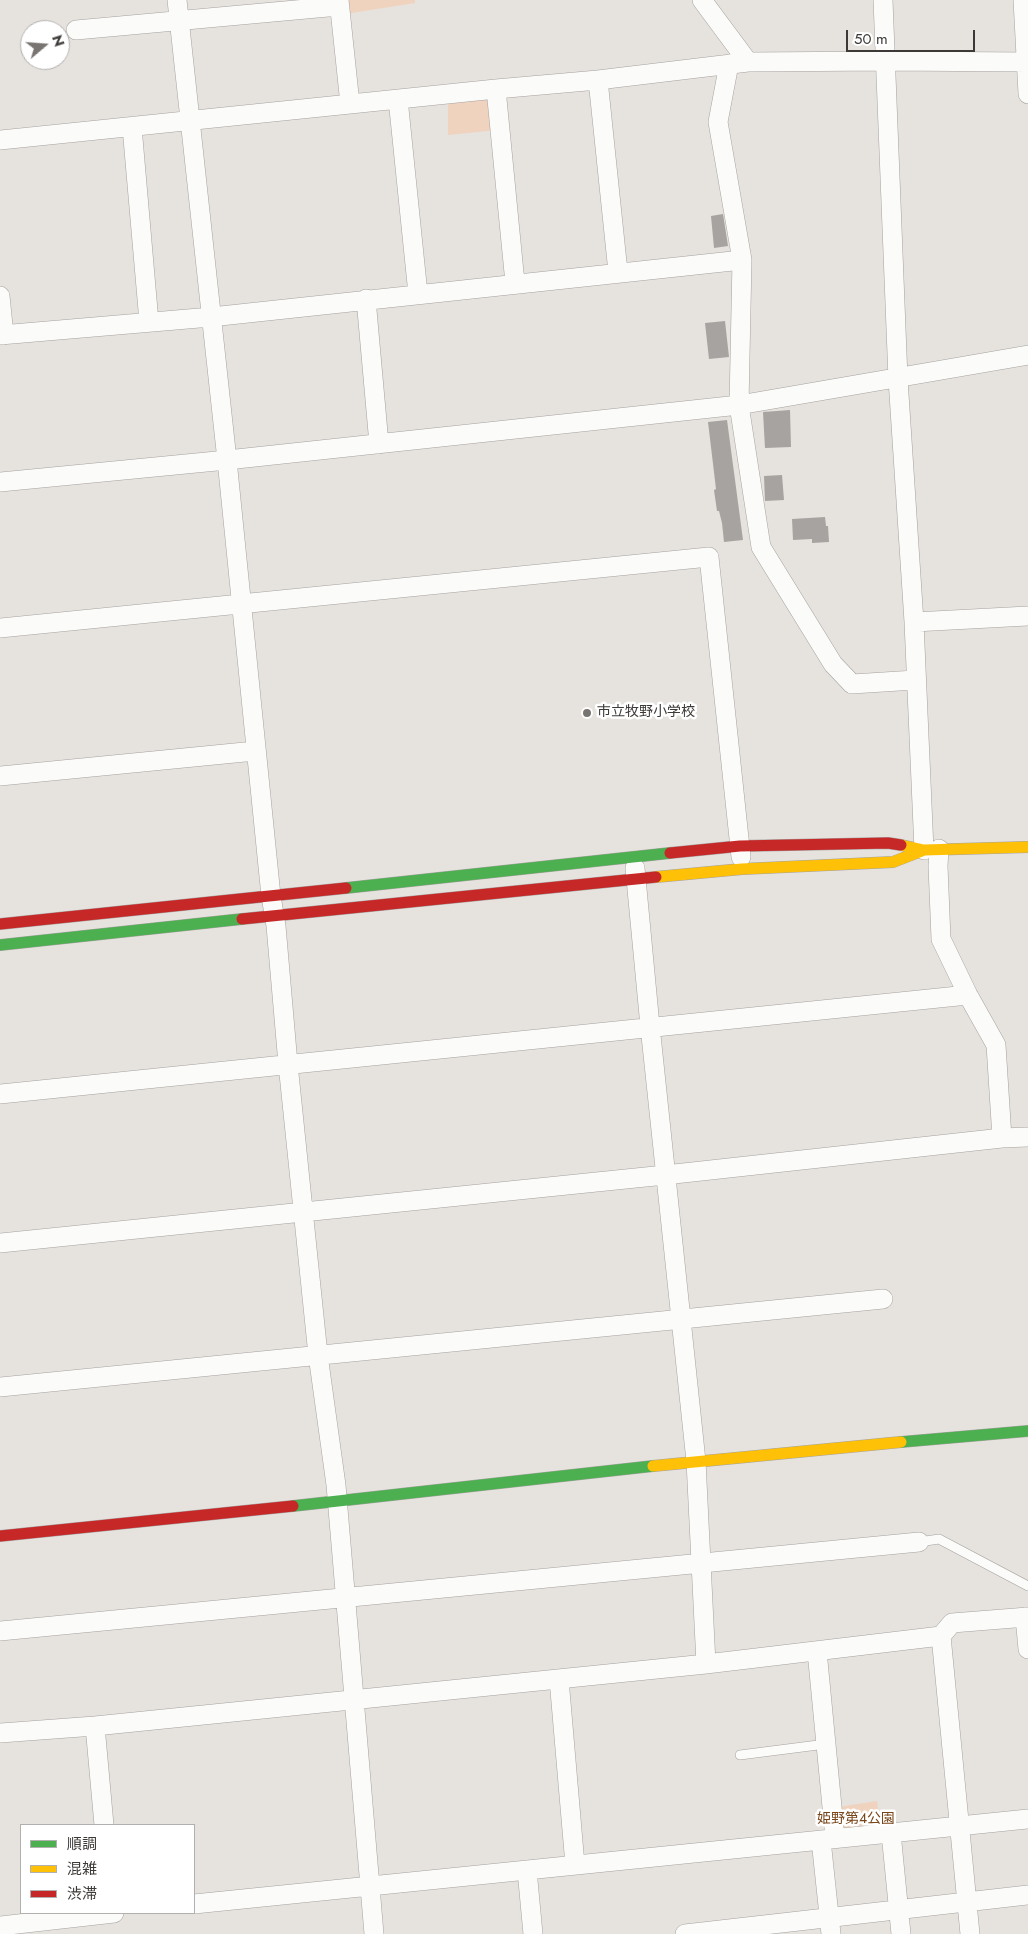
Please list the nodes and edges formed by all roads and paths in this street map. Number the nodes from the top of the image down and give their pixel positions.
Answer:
1 (177, 0) edge
2 (702, 0) edge
3 (883, 0) edge
4 (1023, 0) edge
5 (339, 3) edge
6 (179, 19) junction
7 (76, 30) dead end
8 (886, 60) junction
9 (748, 62) junction
10 (1027, 62) edge
11 (729, 64) junction
12 (598, 80) junction
13 (496, 89) junction
14 (1028, 94) edge
15 (398, 99) junction
16 (350, 104) junction
17 (190, 121) junction
18 (132, 127) junction
19 (0, 140) edge
20 (742, 260) junction
21 (618, 272) junction
22 (515, 283) junction
23 (418, 294) junction
24 (0, 296) edge
25 (366, 299) junction
26 (211, 316) junction
27 (149, 322) junction
28 (2, 335) edge
29 (1028, 355) edge
30 (898, 379) junction
31 (739, 405) junction
32 (379, 444) junction
33 (227, 460) junction
34 (0, 482) edge
35 (240, 604) junction
36 (1028, 616) edge
37 (914, 622) junction
38 (0, 628) edge
39 (915, 680) junction
40 (255, 751) junction
41 (0, 776) edge
42 (740, 846) junction
43 (1028, 848) edge
44 (931, 850) junction
45 (634, 856) junction
46 (742, 868) junction
47 (636, 879) junction
48 (271, 896) junction
49 (275, 915) junction
50 (0, 924) edge
51 (0, 945) edge
52 (968, 995) junction
53 (650, 1026) junction
54 (288, 1064) junction
55 (0, 1094) edge
56 (1028, 1137) edge
57 (1002, 1138) junction
58 (665, 1175) junction
59 (304, 1211) junction
60 (0, 1243) edge
61 (883, 1299) dead end
62 (681, 1320) junction
63 (318, 1355) junction
64 (0, 1387) edge
65 (1028, 1431) edge
66 (696, 1462) junction
67 (337, 1501) junction
68 (0, 1536) edge
69 (919, 1542) joint
70 (701, 1564) junction
71 (1028, 1586) edge
72 (346, 1596) junction
73 (1026, 1617) edge
74 (0, 1631) edge
75 (941, 1636) junction
76 (1028, 1649) edge
77 (818, 1651) junction
78 (706, 1664) junction
79 (559, 1679) junction
80 (354, 1699) junction
81 (95, 1726) junction
82 (0, 1733) edge
83 (826, 1744) junction
84 (740, 1755) dead end
85 (1028, 1819) edge
86 (104, 1824) edge
87 (959, 1826) junction
88 (891, 1833) junction
89 (828, 1839) junction
90 (575, 1865) junction
91 (527, 1870) junction
92 (370, 1886) junction
93 (1028, 1895) edge
94 (967, 1902) junction
95 (195, 1904) edge
96 (899, 1910) junction
97 (104, 1914) edge
98 (0, 1926) edge
99 (831, 1926) edge
100 (374, 1934) edge
101 (533, 1934) edge
102 (684, 1934) edge
103 (902, 1934) edge
104 (970, 1934) edge

1 - 6 street
2 - 9 street
3 - 8 street
4 - 10 street
5 - 6 street
5 - 16 street
6 - 7 street
6 - 17 street
8 - 9 street
8 - 10 street
8 - 30 street
9 - 11 street
10 - 14 street
11 - 12 street
11 - 20 street
12 - 13 street
12 - 21 street
13 - 15 street
13 - 22 street
15 - 16 street
15 - 23 street
16 - 17 street
17 - 18 street
17 - 26 street
18 - 19 street
18 - 27 street
20 - 21 street
20 - 31 street
21 - 22 street
22 - 23 street
23 - 25 street
24 - 28 street
25 - 26 street
25 - 32 street
26 - 27 street
26 - 33 street
27 - 28 street
29 - 30 street
30 - 31 street
30 - 37 street
31 - 32 street
31 - 39 street
32 - 33 street
33 - 34 street
33 - 35 street
35 - 38 street
35 - 40 street
35 - 42 street
36 - 37 street
37 - 39 street
39 - 44 street
40 - 41 street
40 - 48 street
42 - 44 street
42 - 45 street
42 - 46 street
43 - 44 street
44 - 46 street
44 - 52 street
45 - 47 street
45 - 48 street
46 - 47 street
47 - 49 street
47 - 53 street
48 - 49 street
48 - 50 street
49 - 51 street
49 - 54 street
52 - 53 street
52 - 57 street
53 - 54 street
53 - 58 street
54 - 55 street
54 - 59 street
56 - 57 street
57 - 58 street
58 - 59 street
58 - 62 street
59 - 60 street
59 - 63 street
61 - 62 street
62 - 63 street
62 - 66 street
63 - 64 street
63 - 67 street
65 - 66 street
66 - 67 street
66 - 70 street
67 - 68 street
67 - 72 street
69 - 70 street
69 - 71 lane
70 - 72 street
70 - 78 street
72 - 74 street
72 - 80 street
73 - 75 street
73 - 76 street
75 - 77 street
75 - 87 street
77 - 78 street
77 - 83 street
78 - 79 street
79 - 80 street
79 - 90 street
80 - 81 street
80 - 92 street
81 - 82 street
81 - 86 street
83 - 84 lane
83 - 89 street
85 - 87 street
87 - 88 street
87 - 94 street
88 - 89 street
88 - 96 street
89 - 90 street
89 - 99 street
90 - 91 street
91 - 92 street
91 - 101 street
92 - 95 street
92 - 100 street
93 - 94 street
94 - 96 street
94 - 104 street
96 - 99 street
96 - 103 street
97 - 98 street
99 - 102 street

